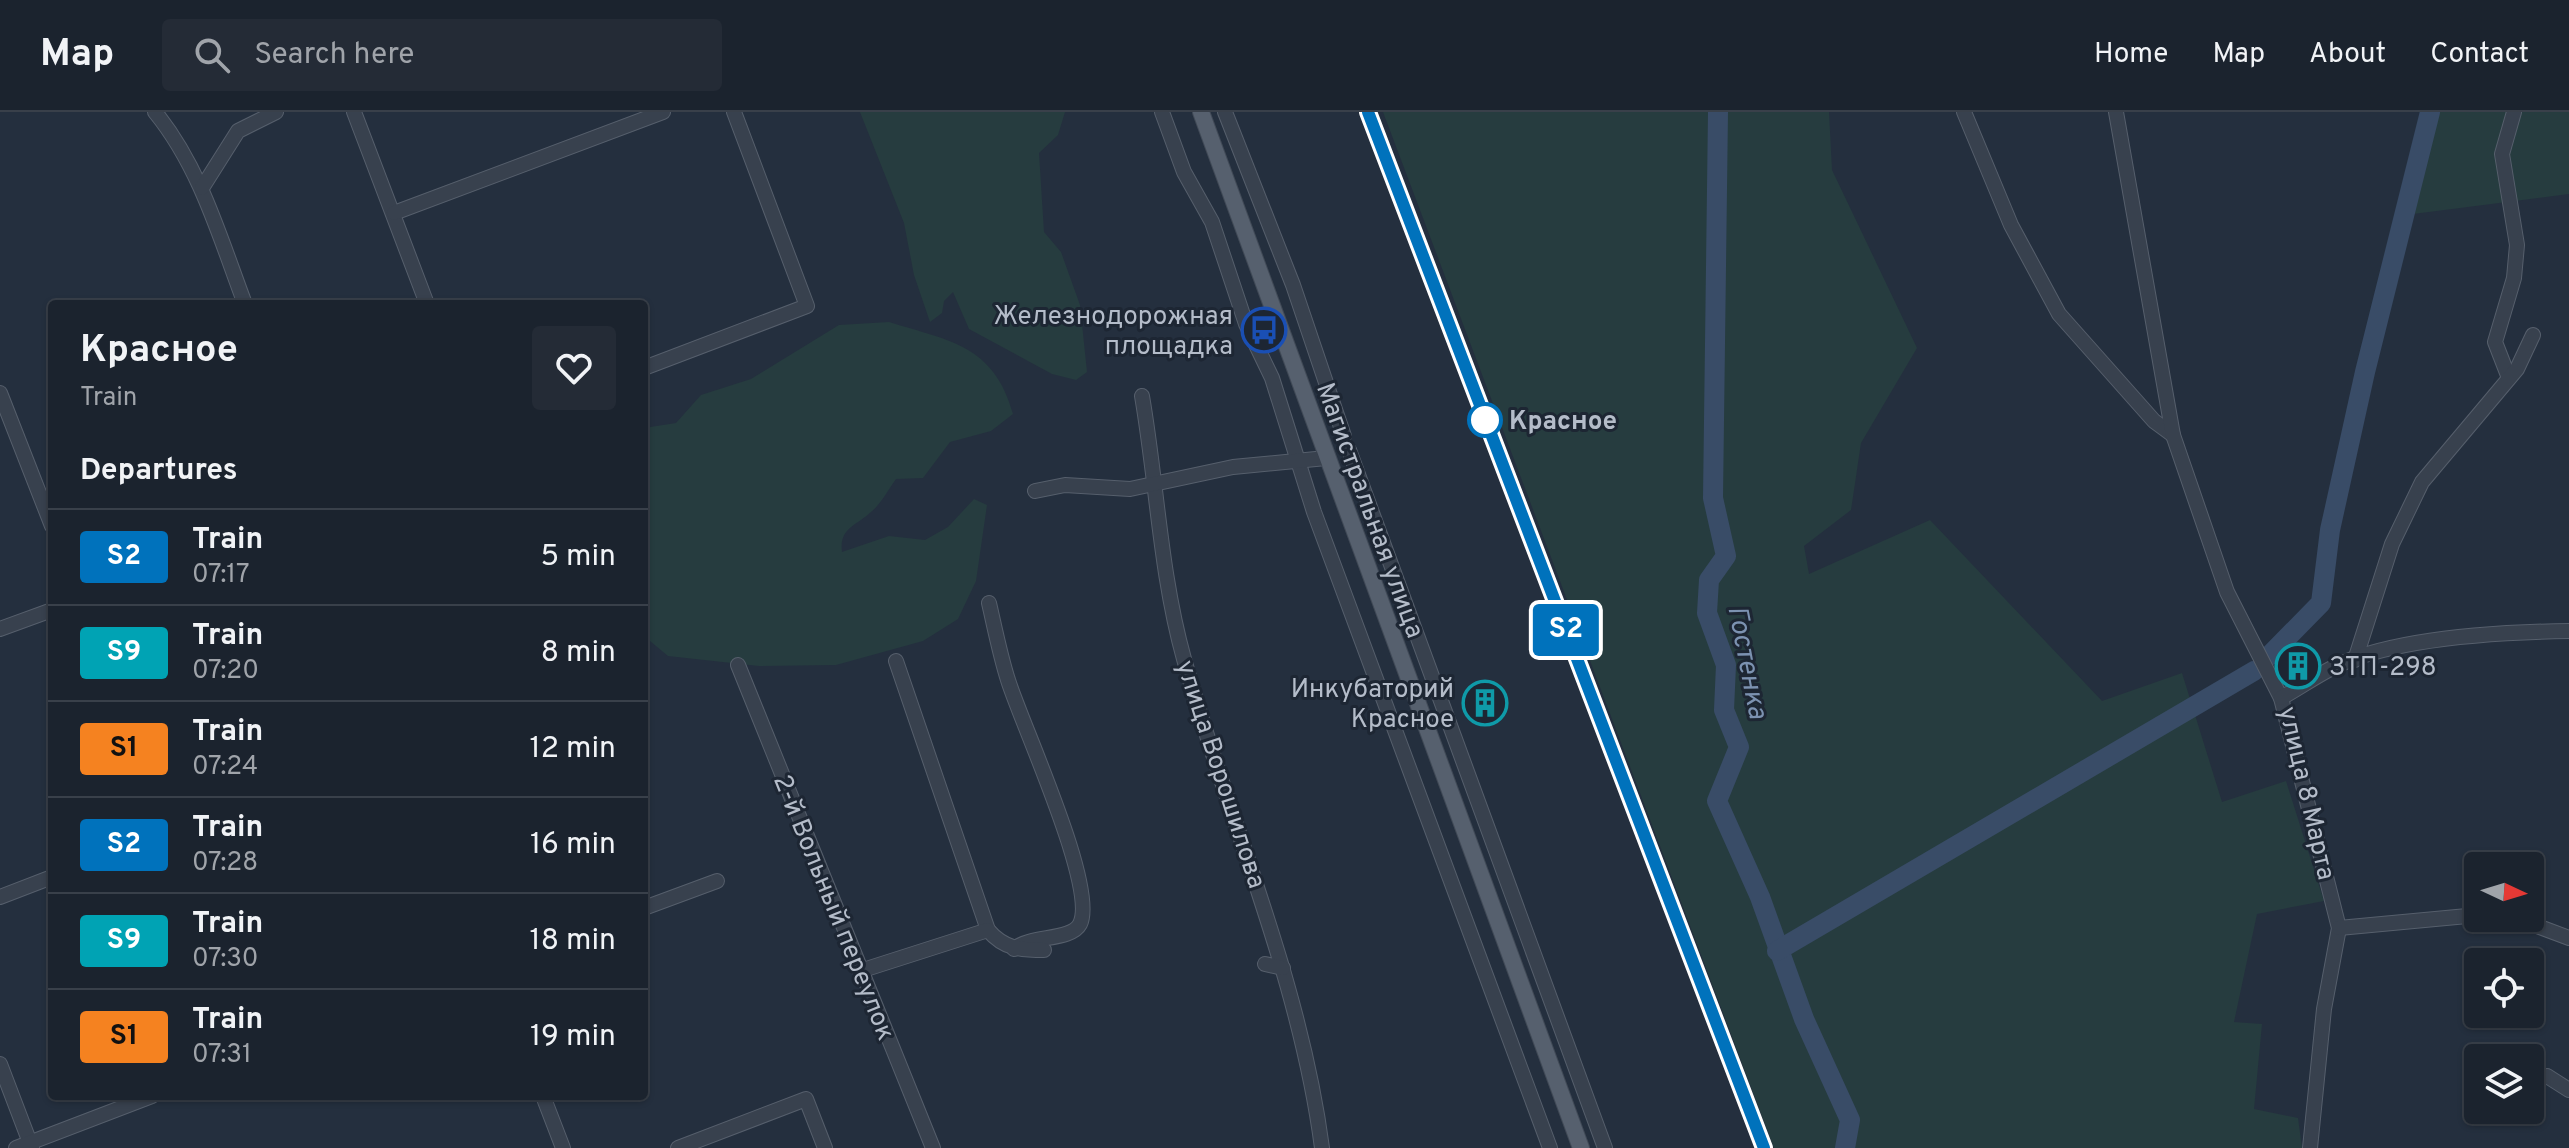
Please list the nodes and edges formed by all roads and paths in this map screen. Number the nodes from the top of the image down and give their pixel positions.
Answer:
1 (155, 112) edge
2 (276, 112) edge
3 (354, 112) edge
4 (663, 112) edge
5 (734, 112) edge
6 (1162, 112) edge
7 (1201, 112) edge
8 (1225, 112) edge
9 (1964, 112) edge
10 (2116, 112) edge
11 (2514, 112) edge
12 (202, 188) junction
13 (394, 213) junction
14 (244, 300) edge
15 (426, 300) edge
16 (2533, 335) dead end
17 (648, 366) edge
18 (2509, 378) junction
19 (0, 393) edge
20 (1142, 396) dead end
21 (2173, 435) junction
22 (1326, 458) junction
23 (1301, 461) junction
24 (1156, 486) junction
25 (1035, 491) dead end
26 (48, 516) edge
27 (989, 603) dead end
28 (48, 611) edge
29 (2569, 622) edge
30 (0, 629) edge
31 (2569, 631) edge
32 (2534, 632) junction
33 (2355, 660) junction
34 (896, 661) dead end
35 (738, 665) dead end
36 (2281, 698) junction
37 (48, 879) edge
38 (717, 881) dead end
39 (0, 897) edge
40 (648, 907) edge
41 (2464, 916) edge
42 (2339, 928) junction
43 (2544, 929) edge
44 (988, 930) junction
45 (2569, 938) edge
46 (1014, 949) junction
47 (1044, 950) dead end
48 (1265, 964) dead end
49 (1283, 968) junction
50 (860, 971) junction
51 (0, 1064) edge
52 (2547, 1076) dead end
53 (2569, 1090) edge
54 (142, 1100) edge
55 (545, 1100) edge
56 (26, 1146) edge
57 (563, 1148) edge
58 (678, 1148) edge
59 (825, 1148) edge
60 (933, 1148) edge
61 (1322, 1148) edge
62 (1550, 1148) edge
63 (1581, 1148) edge
64 (1605, 1148) edge
65 (2310, 1148) edge

1 - 12 street
2 - 12 street
3 - 13 street
4 - 13 street
5 - 17 street
6 - 23 street
7 - 22 main road, Магистральная улица
8 - 64 street
9 - 21 street
10 - 21 street
11 - 18 street
12 - 14 street
13 - 15 street
16 - 18 street
18 - 33 street
19 - 26 street
20 - 24 street, улица Ворошилова
21 - 36 street
22 - 23 street
22 - 63 main road, Магистральная улица
23 - 24 street
23 - 62 street
24 - 25 street
24 - 49 street, улица Ворошилова
27 - 46 street
28 - 30 street
29 - 32 street
31 - 32 street
32 - 33 street, улица 8 Марта
33 - 36 street, улица 8 Марта
34 - 44 street
35 - 50 street, 2-й Вольный переулок
36 - 42 street, улица 8 Марта
37 - 39 street
38 - 40 street
41 - 42 street
42 - 65 street, улица 8 Марта
43 - 45 street
44 - 46 street
44 - 50 street
46 - 47 street
48 - 49 street
49 - 61 street, улица Ворошилова
50 - 60 street, 2-й Вольный переулок
51 - 56 street
52 - 53 street
54 - 56 street
55 - 57 street
58 - 59 street

